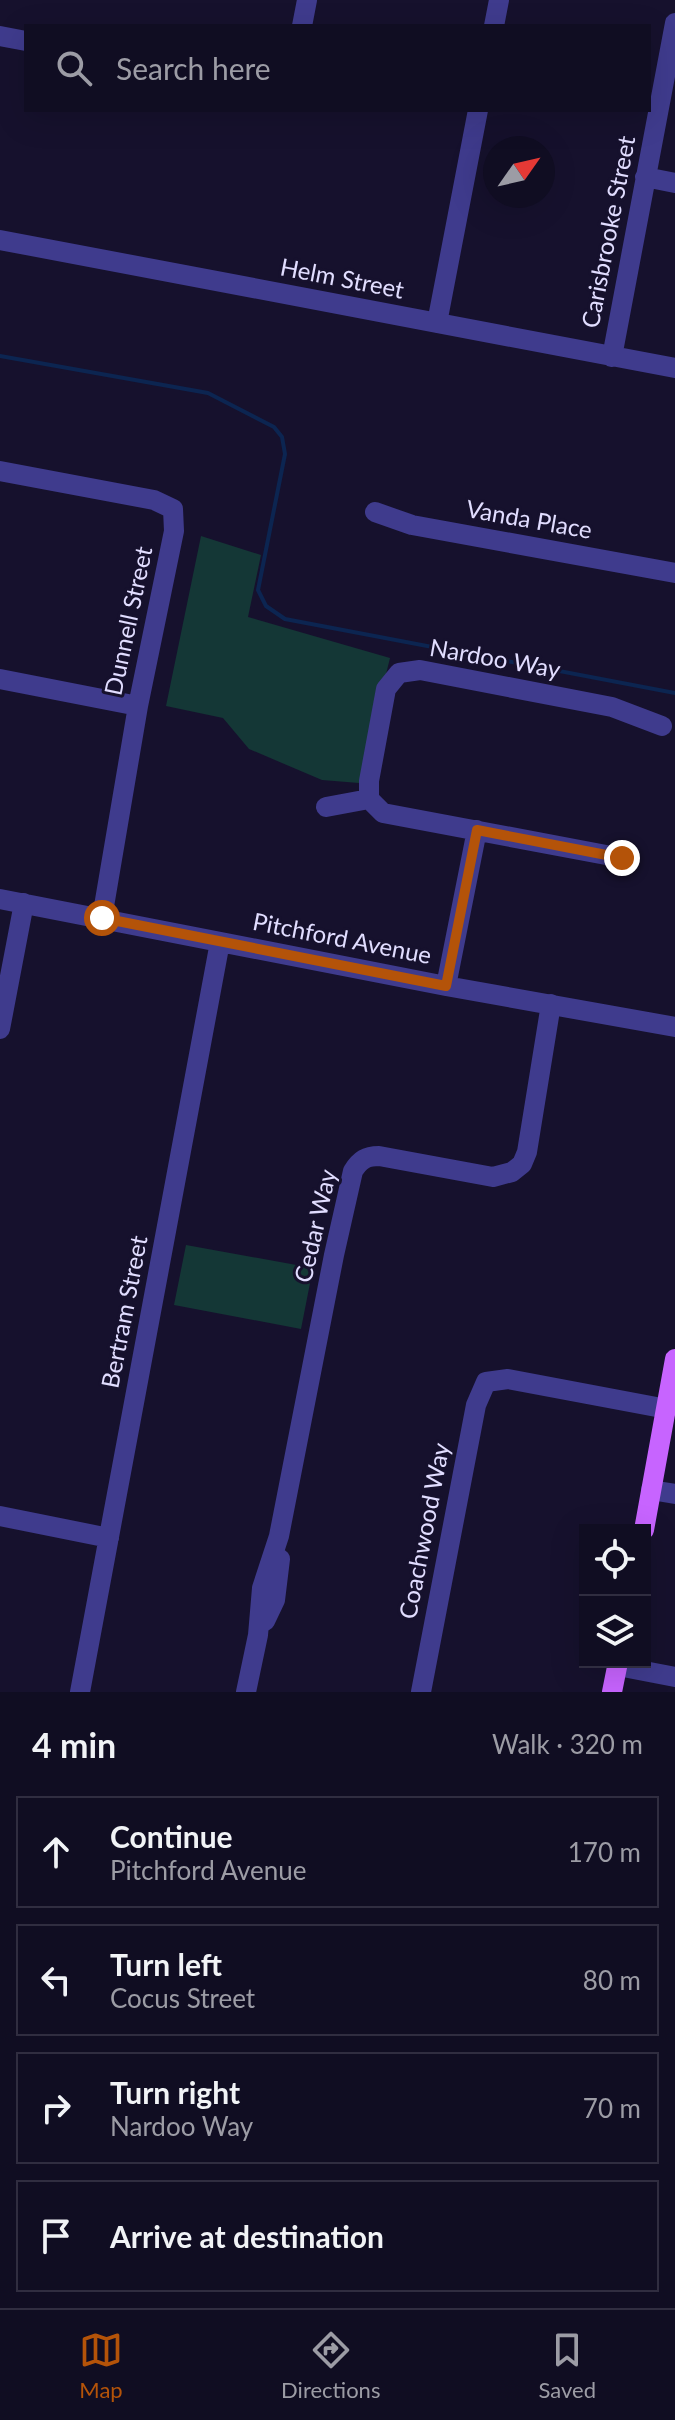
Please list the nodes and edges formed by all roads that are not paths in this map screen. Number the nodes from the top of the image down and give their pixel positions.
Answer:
1 (307, 0) edge
2 (499, 0) edge
3 (675, 23) edge
4 (302, 24) edge
5 (494, 24) edge
6 (0, 36) edge
7 (24, 41) edge
8 (478, 112) edge
9 (645, 177) junction
10 (675, 183) edge
11 (0, 240) edge
12 (437, 323) junction
13 (612, 357) junction
14 (675, 368) edge
15 (0, 471) edge
16 (375, 512) dead end
17 (675, 573) edge
18 (0, 679) edge
19 (138, 706) junction
20 (662, 726) dead end
21 (369, 799) junction
22 (326, 807) dead end
23 (477, 830) junction
24 (622, 858) dead end
25 (0, 899) edge
26 (24, 903) junction
27 (102, 918) junction
28 (220, 942) junction
29 (446, 986) junction
30 (551, 1004) junction
31 (675, 1027) edge
32 (0, 1029) edge
33 (675, 1359) edge
34 (667, 1409) junction
35 (651, 1490) junction
36 (675, 1494) edge
37 (0, 1516) edge
38 (645, 1524) edge
39 (109, 1538) junction
40 (617, 1668) edge
41 (636, 1668) edge
42 (675, 1677) edge
43 (80, 1692) edge
44 (246, 1692) edge
45 (421, 1692) edge
46 (612, 1692) edge

1 - 4 street
2 - 5 street
3 - 9 street, Carisbrooke Street
6 - 7 street
8 - 12 street
9 - 10 street
9 - 13 street, Carisbrooke Street
11 - 12 street, Helm Street
12 - 13 street, Helm Street
13 - 14 street, Helm Street
15 - 19 street, Dunnell Street
16 - 17 street, Vanda Place
18 - 19 street
19 - 27 street, Dunnell Street
20 - 21 street, Nardoo Way
21 - 22 street
21 - 23 street
23 - 24 street
23 - 29 street
25 - 26 street, Pitchford Avenue
26 - 27 street, Pitchford Avenue
26 - 32 street
27 - 28 street, Pitchford Avenue
28 - 29 street, Pitchford Avenue
28 - 39 street, Bertram Street
29 - 30 street, Pitchford Avenue
30 - 31 street, Pitchford Avenue
30 - 44 street, Cedar Way
33 - 34 main road
34 - 35 main road
34 - 45 street, Coachwood Way
35 - 36 street
35 - 38 main road
37 - 39 street
39 - 43 street, Bertram Street
40 - 46 main road
41 - 42 street

